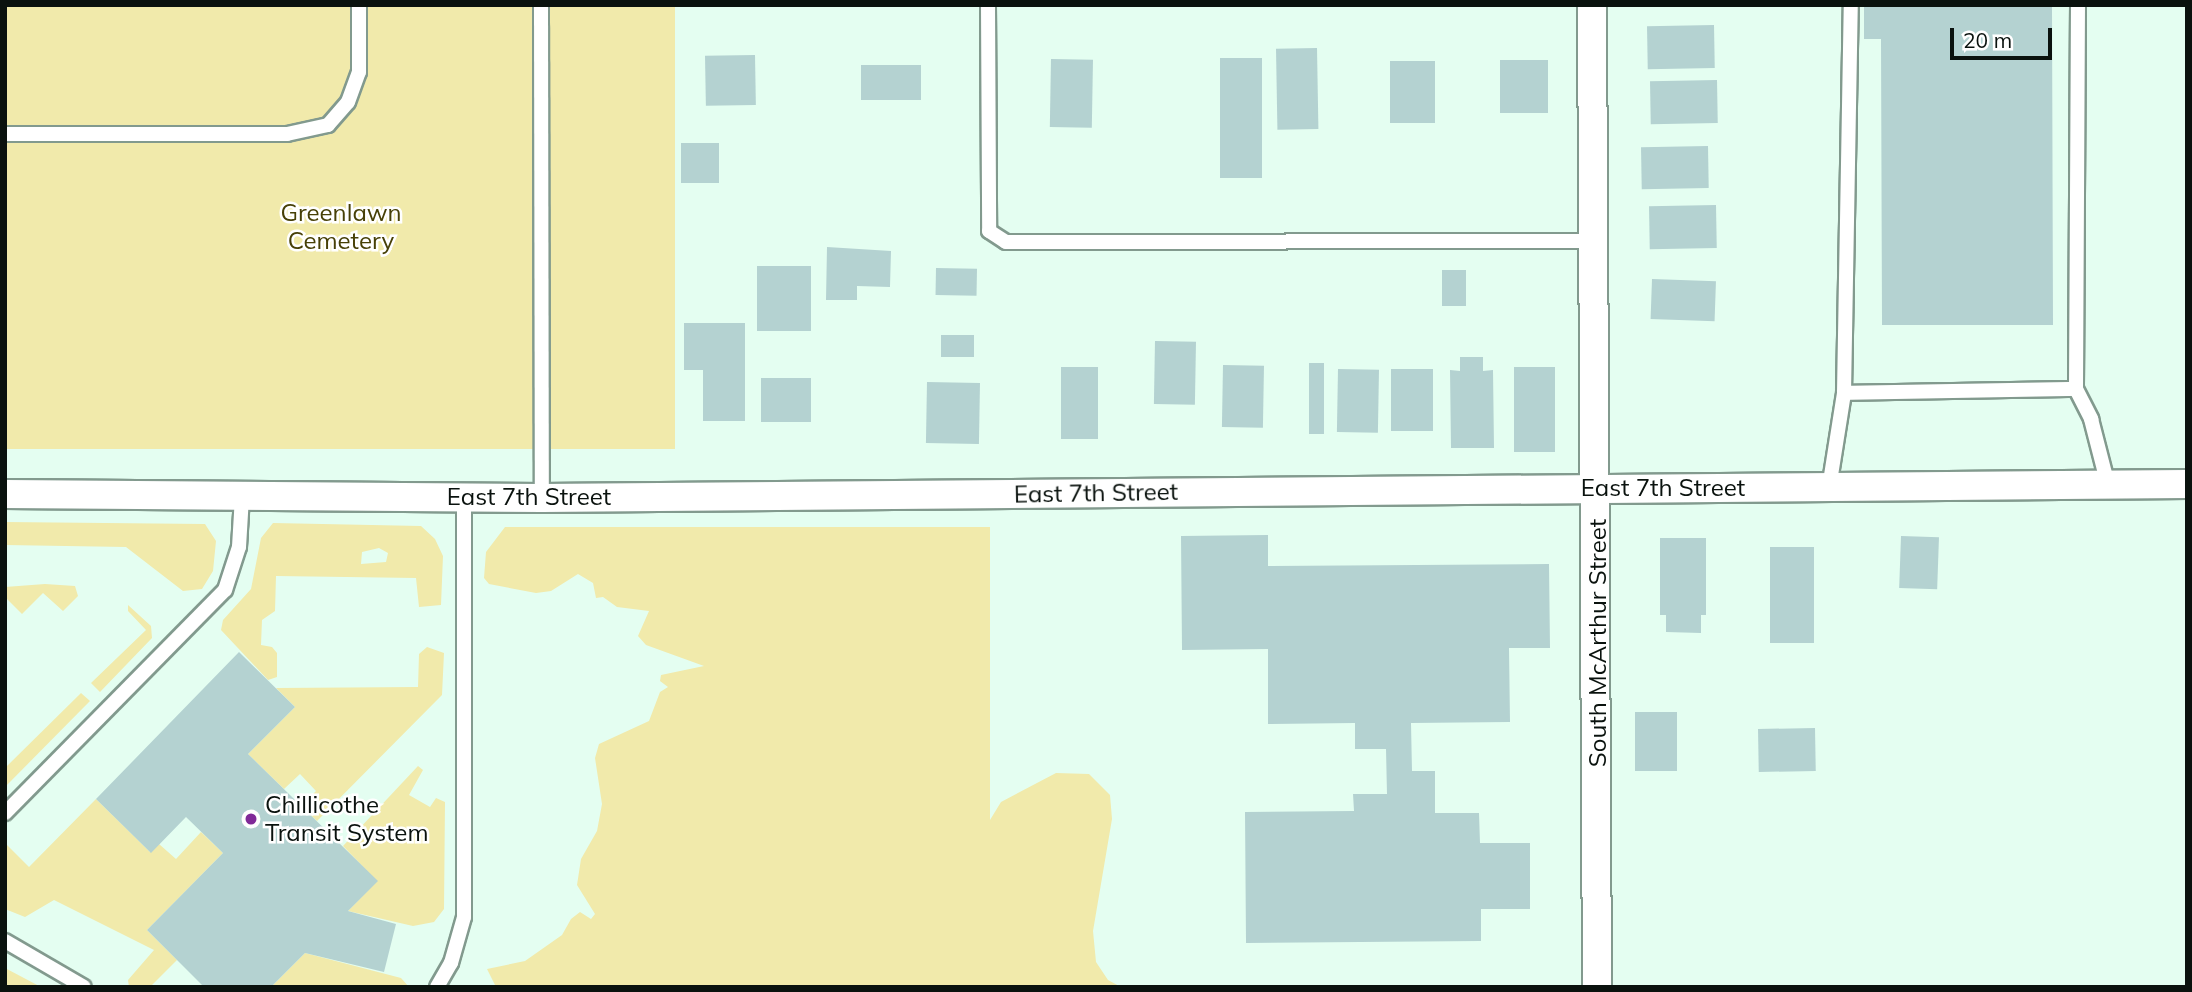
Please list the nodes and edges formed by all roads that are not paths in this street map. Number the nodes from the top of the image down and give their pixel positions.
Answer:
1 (359, 5) edge
2 (541, 5) edge
3 (988, 5) edge
4 (1592, 5) edge
5 (1851, 5) edge
6 (2078, 5) edge
7 (5, 134) edge
8 (1595, 241) junction
9 (2076, 389) junction
10 (1844, 393) junction
11 (2187, 484) edge
12 (2108, 485) junction
13 (1598, 488) junction
14 (1829, 488) junction
15 (5, 494) edge
16 (464, 496) junction
17 (242, 497) junction
18 (542, 498) junction
19 (5, 813) edge
20 (5, 942) edge
21 (84, 987) edge
22 (437, 987) edge
23 (1597, 987) edge

1 - 7 lane
2 - 18 lane
3 - 8 lane
4 - 8 street, South McArthur Street
5 - 10 lane
6 - 9 lane
8 - 13 street, South McArthur Street
9 - 10 lane
9 - 12 lane
10 - 14 lane
11 - 12 street, East 7th Street
12 - 14 street, East 7th Street
13 - 14 street, East 7th Street
13 - 18 street, East 7th Street
13 - 23 street, South McArthur Street
15 - 17 street, East 7th Street
16 - 17 street, East 7th Street
16 - 18 street, East 7th Street
16 - 22 lane
17 - 19 lane
20 - 21 lane

